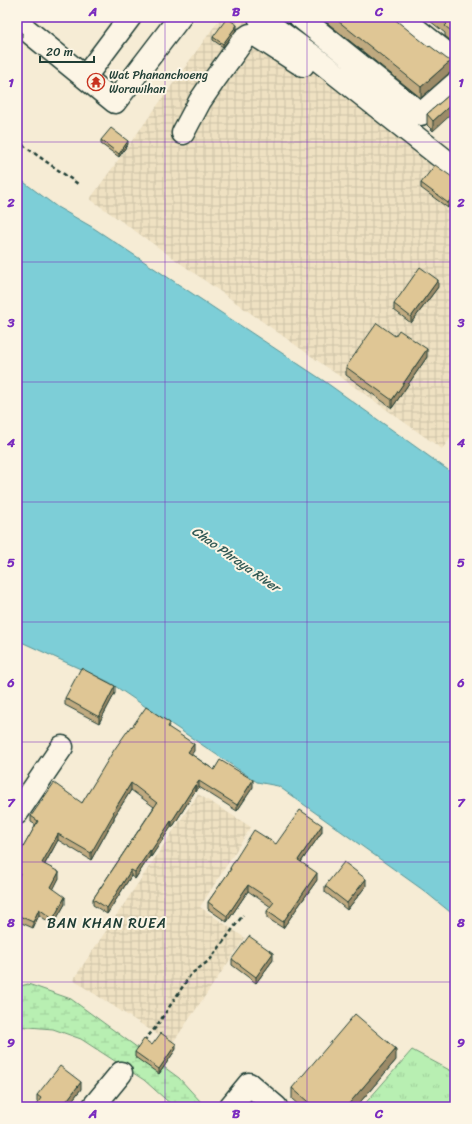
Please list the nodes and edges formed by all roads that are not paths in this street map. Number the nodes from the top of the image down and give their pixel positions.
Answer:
1 (130, 17) edge
2 (180, 17) edge
3 (259, 17) edge
4 (300, 17) edge
5 (401, 17) edge
6 (17, 22) edge
7 (313, 56) junction
8 (455, 60) edge
9 (85, 77) junction
10 (455, 84) edge
11 (184, 133) dead end
12 (455, 168) edge
13 (62, 747) dead end
14 (17, 813) edge
15 (121, 1073) dead end
16 (93, 1107) edge
17 (230, 1107) edge
18 (276, 1107) edge

1 - 9 lane
2 - 9 lane
3 - 7 lane
4 - 10 lane
5 - 8 lane
6 - 9 lane
7 - 11 lane
7 - 12 lane
13 - 14 lane
15 - 16 lane
17 - 18 lane

